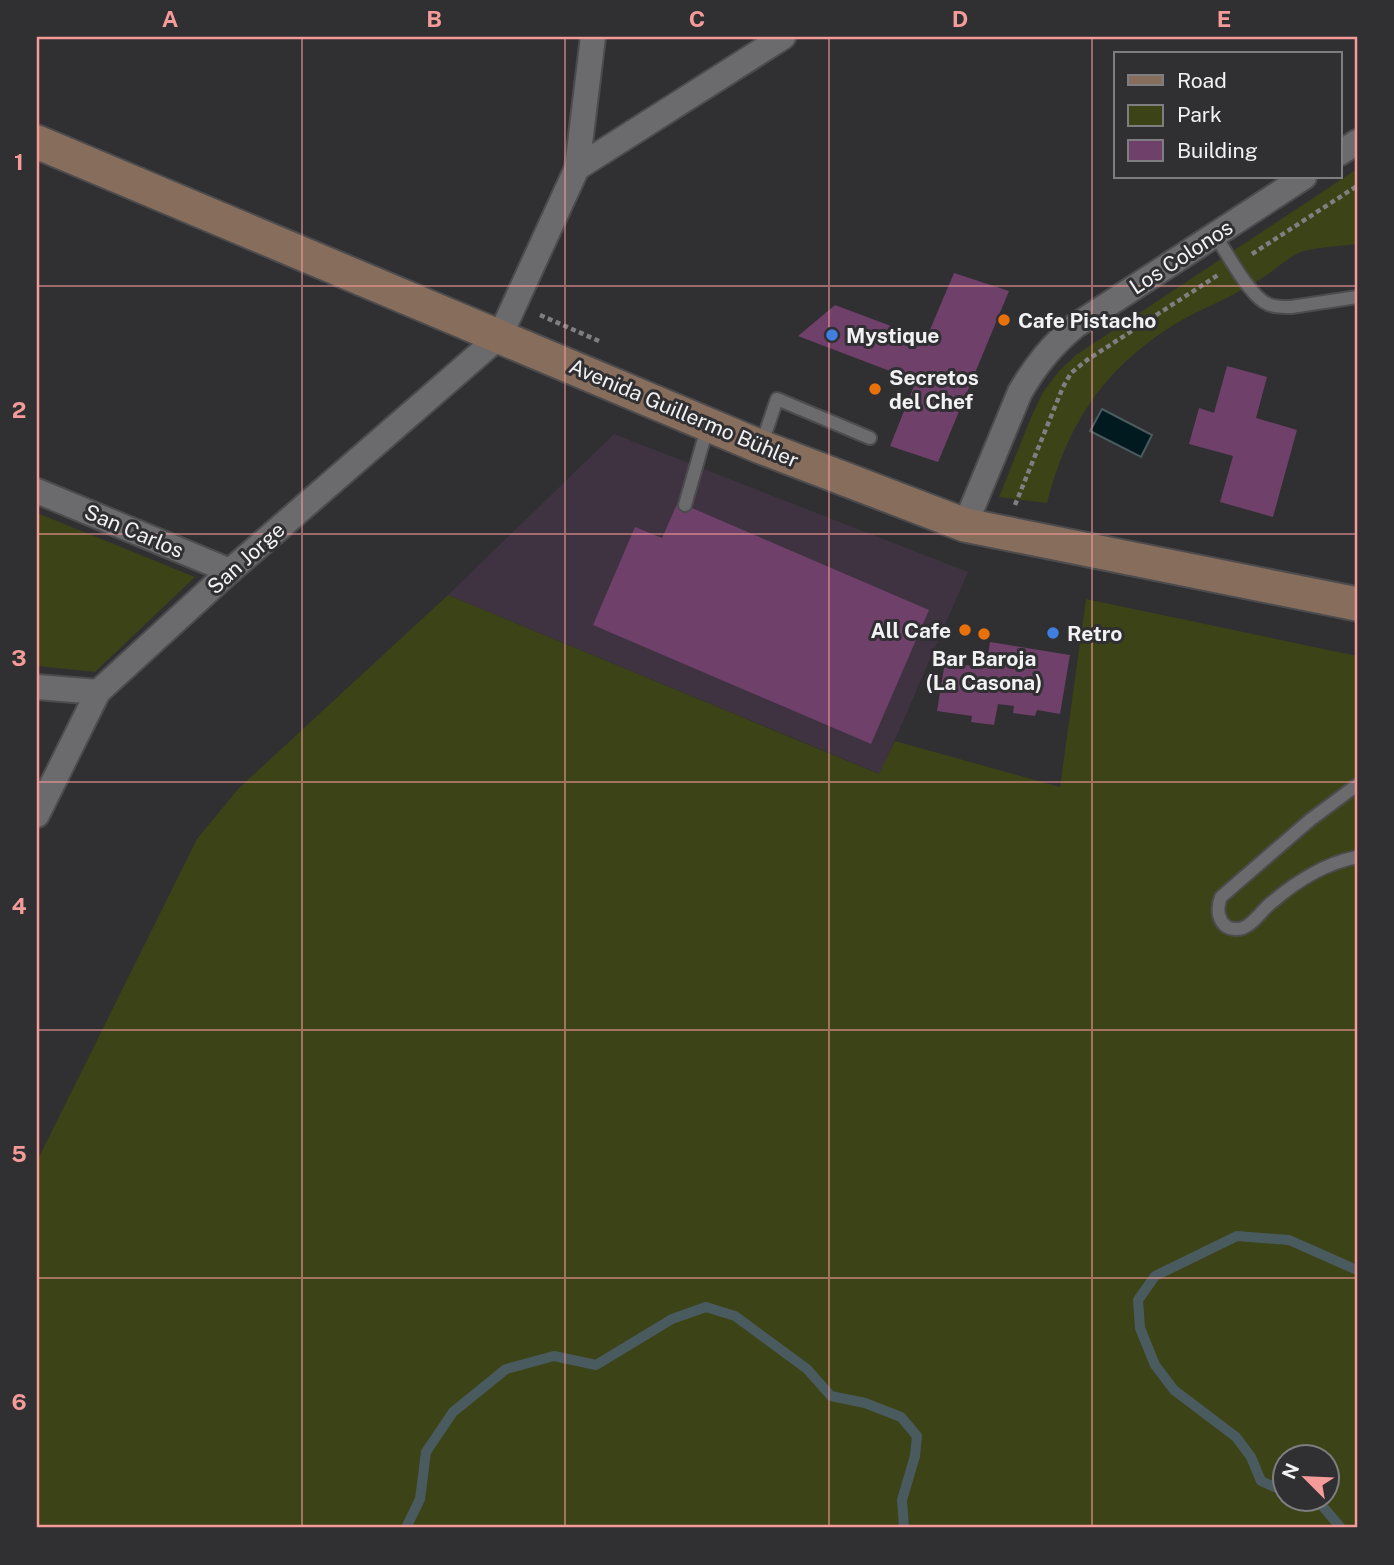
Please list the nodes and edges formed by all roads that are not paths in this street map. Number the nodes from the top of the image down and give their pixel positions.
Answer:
1 (593, 37) edge
2 (783, 37) edge
3 (37, 142) edge
4 (1357, 142) edge
5 (1342, 152) edge
6 (577, 167) junction
7 (1302, 178) edge
8 (1216, 235) junction
9 (1357, 297) edge
10 (500, 336) junction
11 (708, 424) junction
12 (870, 438) dead end
13 (761, 446) junction
14 (37, 491) edge
15 (685, 505) dead end
16 (965, 525) junction
17 (230, 571) junction
18 (1357, 604) edge
19 (37, 687) edge
20 (98, 692) junction
21 (1357, 785) edge
22 (37, 815) edge
23 (1357, 857) edge

1 - 6 street
2 - 6 street
3 - 10 main road, Avenida Guillermo Bühler
4 - 5 street
6 - 10 street
7 - 8 street, Los Colonos
8 - 9 lane
8 - 16 street, Los Colonos
10 - 11 main road, Avenida Guillermo Bühler
10 - 17 street, San Jorge
11 - 13 main road, Avenida Guillermo Bühler
11 - 15 lane
12 - 13 lane
13 - 16 main road, Avenida Guillermo Bühler
14 - 17 street, San Carlos
16 - 18 main road, Avenida Guillermo Bühler
17 - 20 street, San Jorge
19 - 20 street
20 - 22 street, San Jorge
21 - 23 lane

